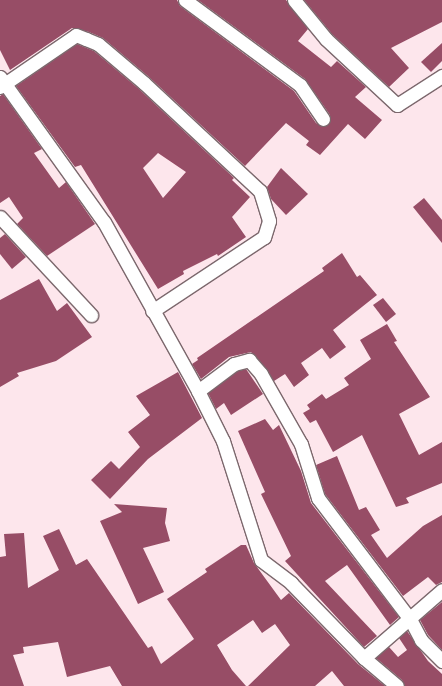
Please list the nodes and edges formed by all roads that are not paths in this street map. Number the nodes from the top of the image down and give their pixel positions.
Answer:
1 (185, 0) edge
2 (294, 0) edge
3 (442, 76) edge
4 (1, 83) edge
5 (323, 119) dead end
6 (0, 218) edge
7 (152, 310) junction
8 (91, 315) dead end
9 (198, 391) junction
10 (442, 590) edge
11 (410, 619) junction
12 (364, 658) junction
13 (442, 661) edge
14 (397, 686) edge

1 - 5 street
2 - 3 street
4 - 7 street
4 - 7 street
6 - 8 street
7 - 9 street
9 - 11 street
9 - 12 street
10 - 11 street
11 - 12 street
11 - 13 street
12 - 14 street

